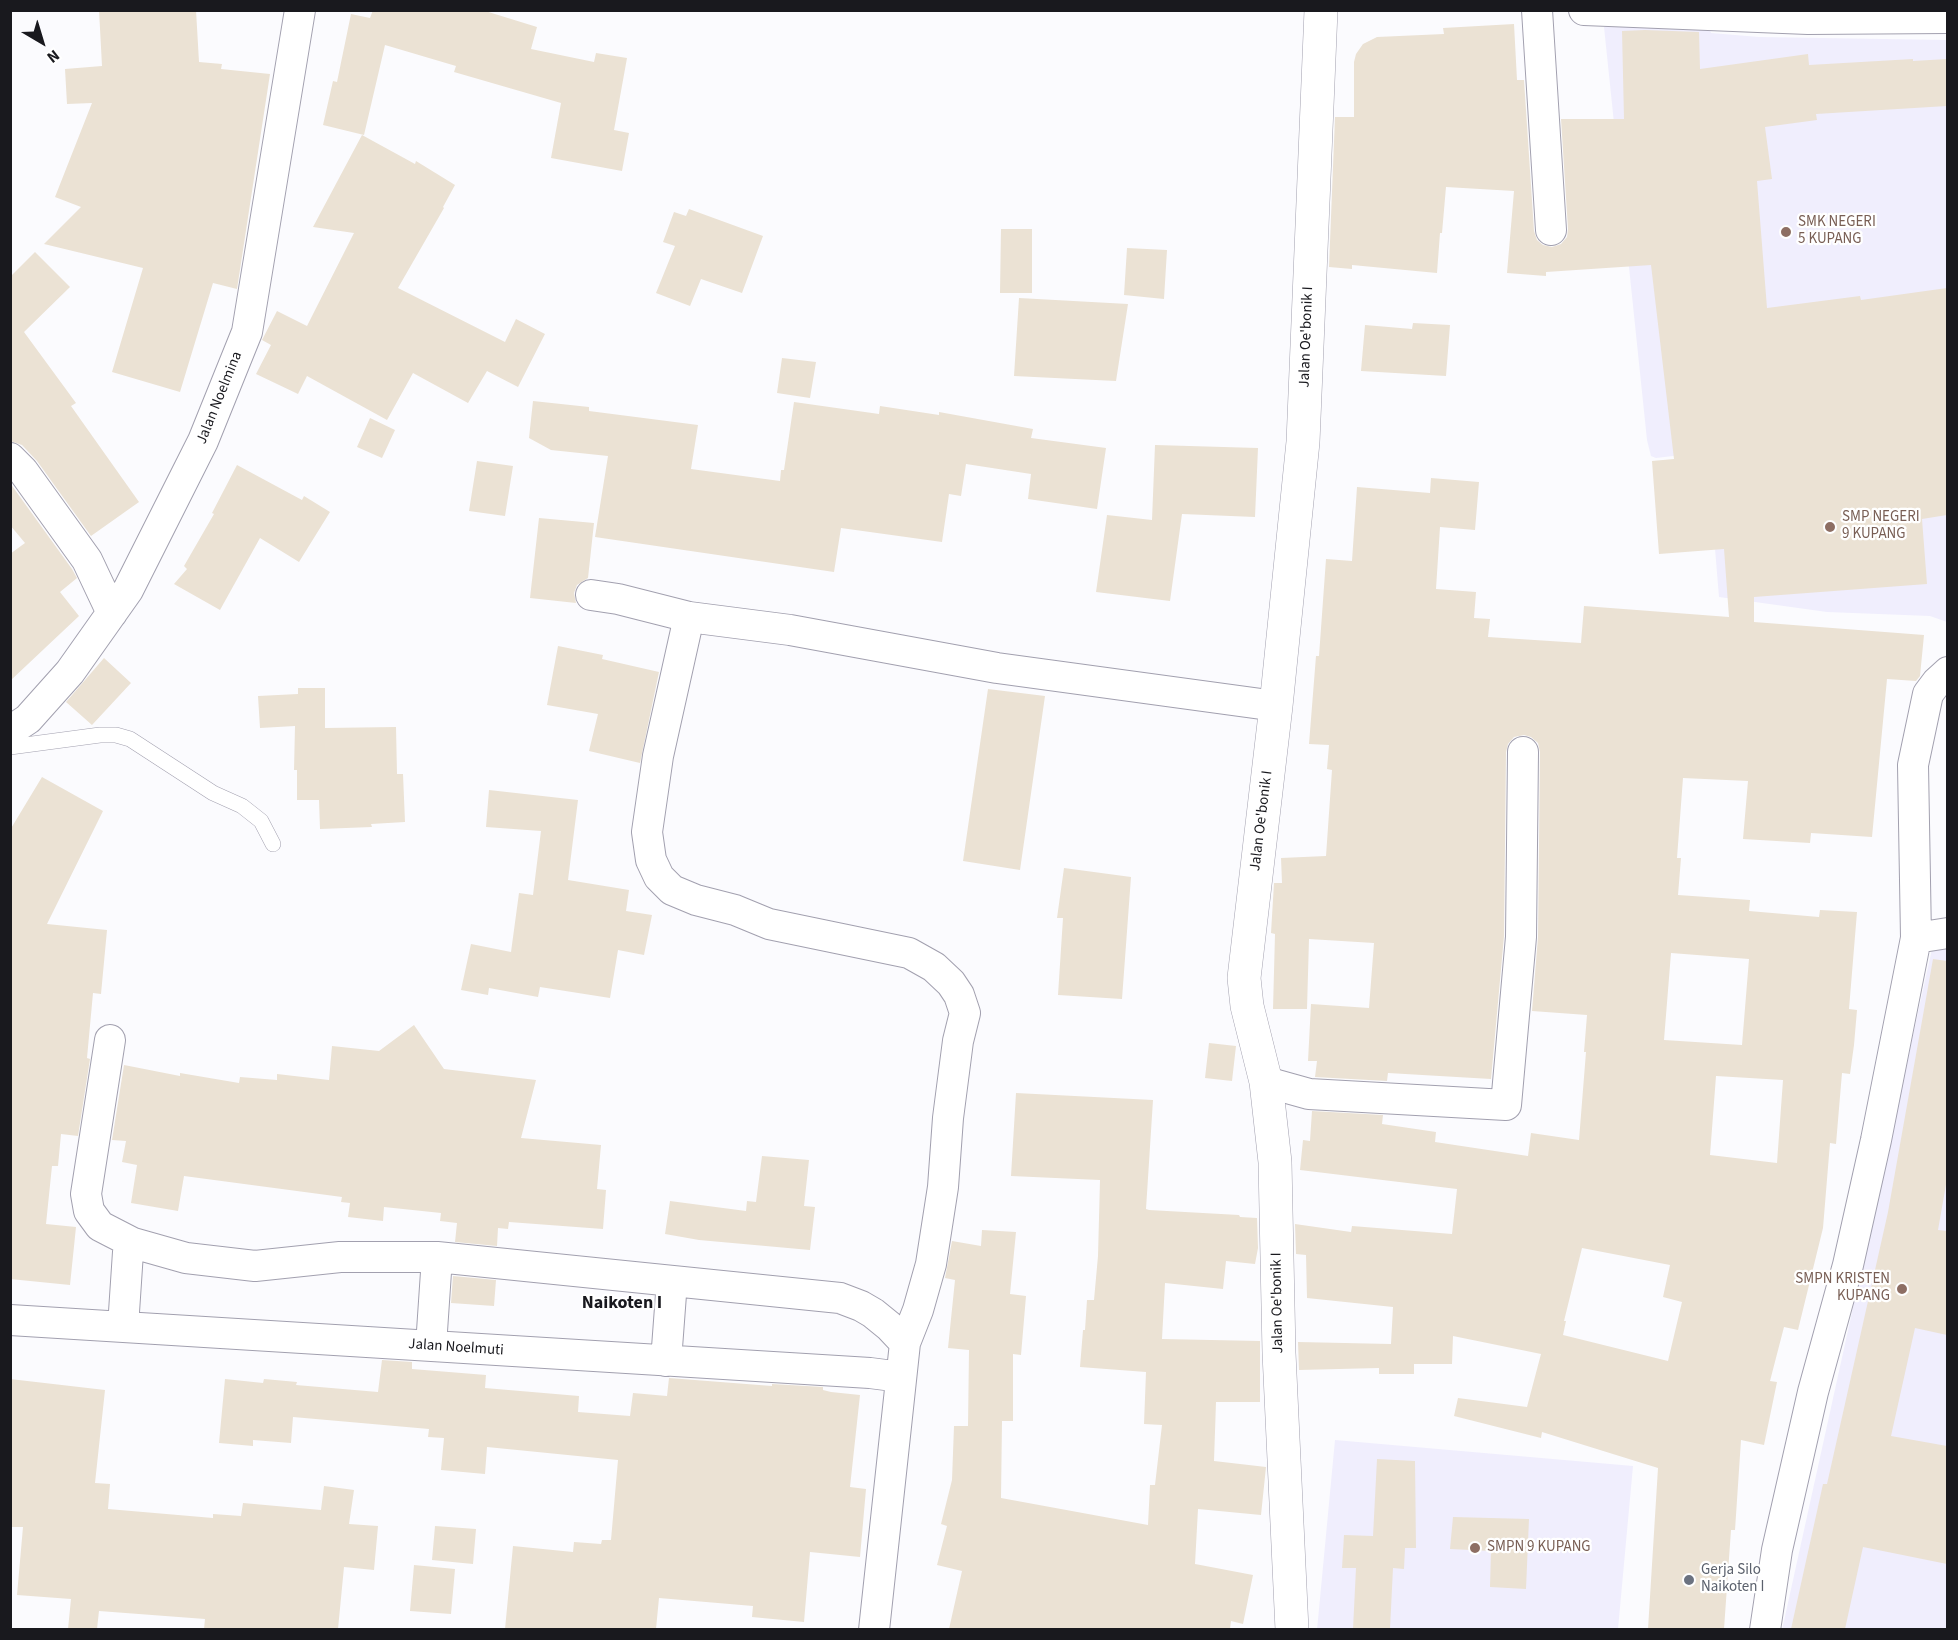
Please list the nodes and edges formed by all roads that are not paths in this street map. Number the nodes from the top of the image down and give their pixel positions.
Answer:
1 (300, 10) edge
2 (1321, 10) edge
3 (1537, 10) edge
4 (1584, 10) edge
5 (1947, 18) edge
6 (1551, 230) dead end
7 (10, 458) edge
8 (591, 595) dead end
9 (112, 613) junction
10 (689, 617) junction
11 (1947, 672) edge
12 (1276, 706) junction
13 (10, 731) edge
14 (10, 747) edge
15 (1523, 752) dead end
16 (273, 844) dead end
17 (1947, 933) edge
18 (1916, 939) junction
19 (110, 1040) dead end
20 (1266, 1082) junction
21 (133, 1243) junction
22 (437, 1257) junction
23 (672, 1281) junction
24 (10, 1320) edge
25 (123, 1327) junction
26 (905, 1343) junction
27 (431, 1346) junction
28 (666, 1361) junction
29 (901, 1377) junction
30 (874, 1629) edge
31 (1292, 1629) edge
32 (1765, 1629) edge

1 - 9 street, Jalan Noelmina
2 - 12 street, Jalan Oe'bonik I
3 - 6 street
4 - 5 street
7 - 9 street
8 - 10 street
9 - 13 street, Jalan Noelmina
10 - 12 street
10 - 26 street
11 - 18 street
12 - 20 street, Jalan Oe'bonik I
14 - 16 lane
15 - 20 street
17 - 18 street
18 - 32 street
19 - 21 street
20 - 31 street, Jalan Oe'bonik I
21 - 22 street
21 - 25 street
22 - 23 street
22 - 27 street
23 - 26 street
23 - 28 street
24 - 25 street, Jalan Noelmuti
25 - 27 street, Jalan Noelmuti
26 - 29 street
27 - 28 street, Jalan Noelmuti
28 - 29 street, Jalan Noelmuti
29 - 30 street

